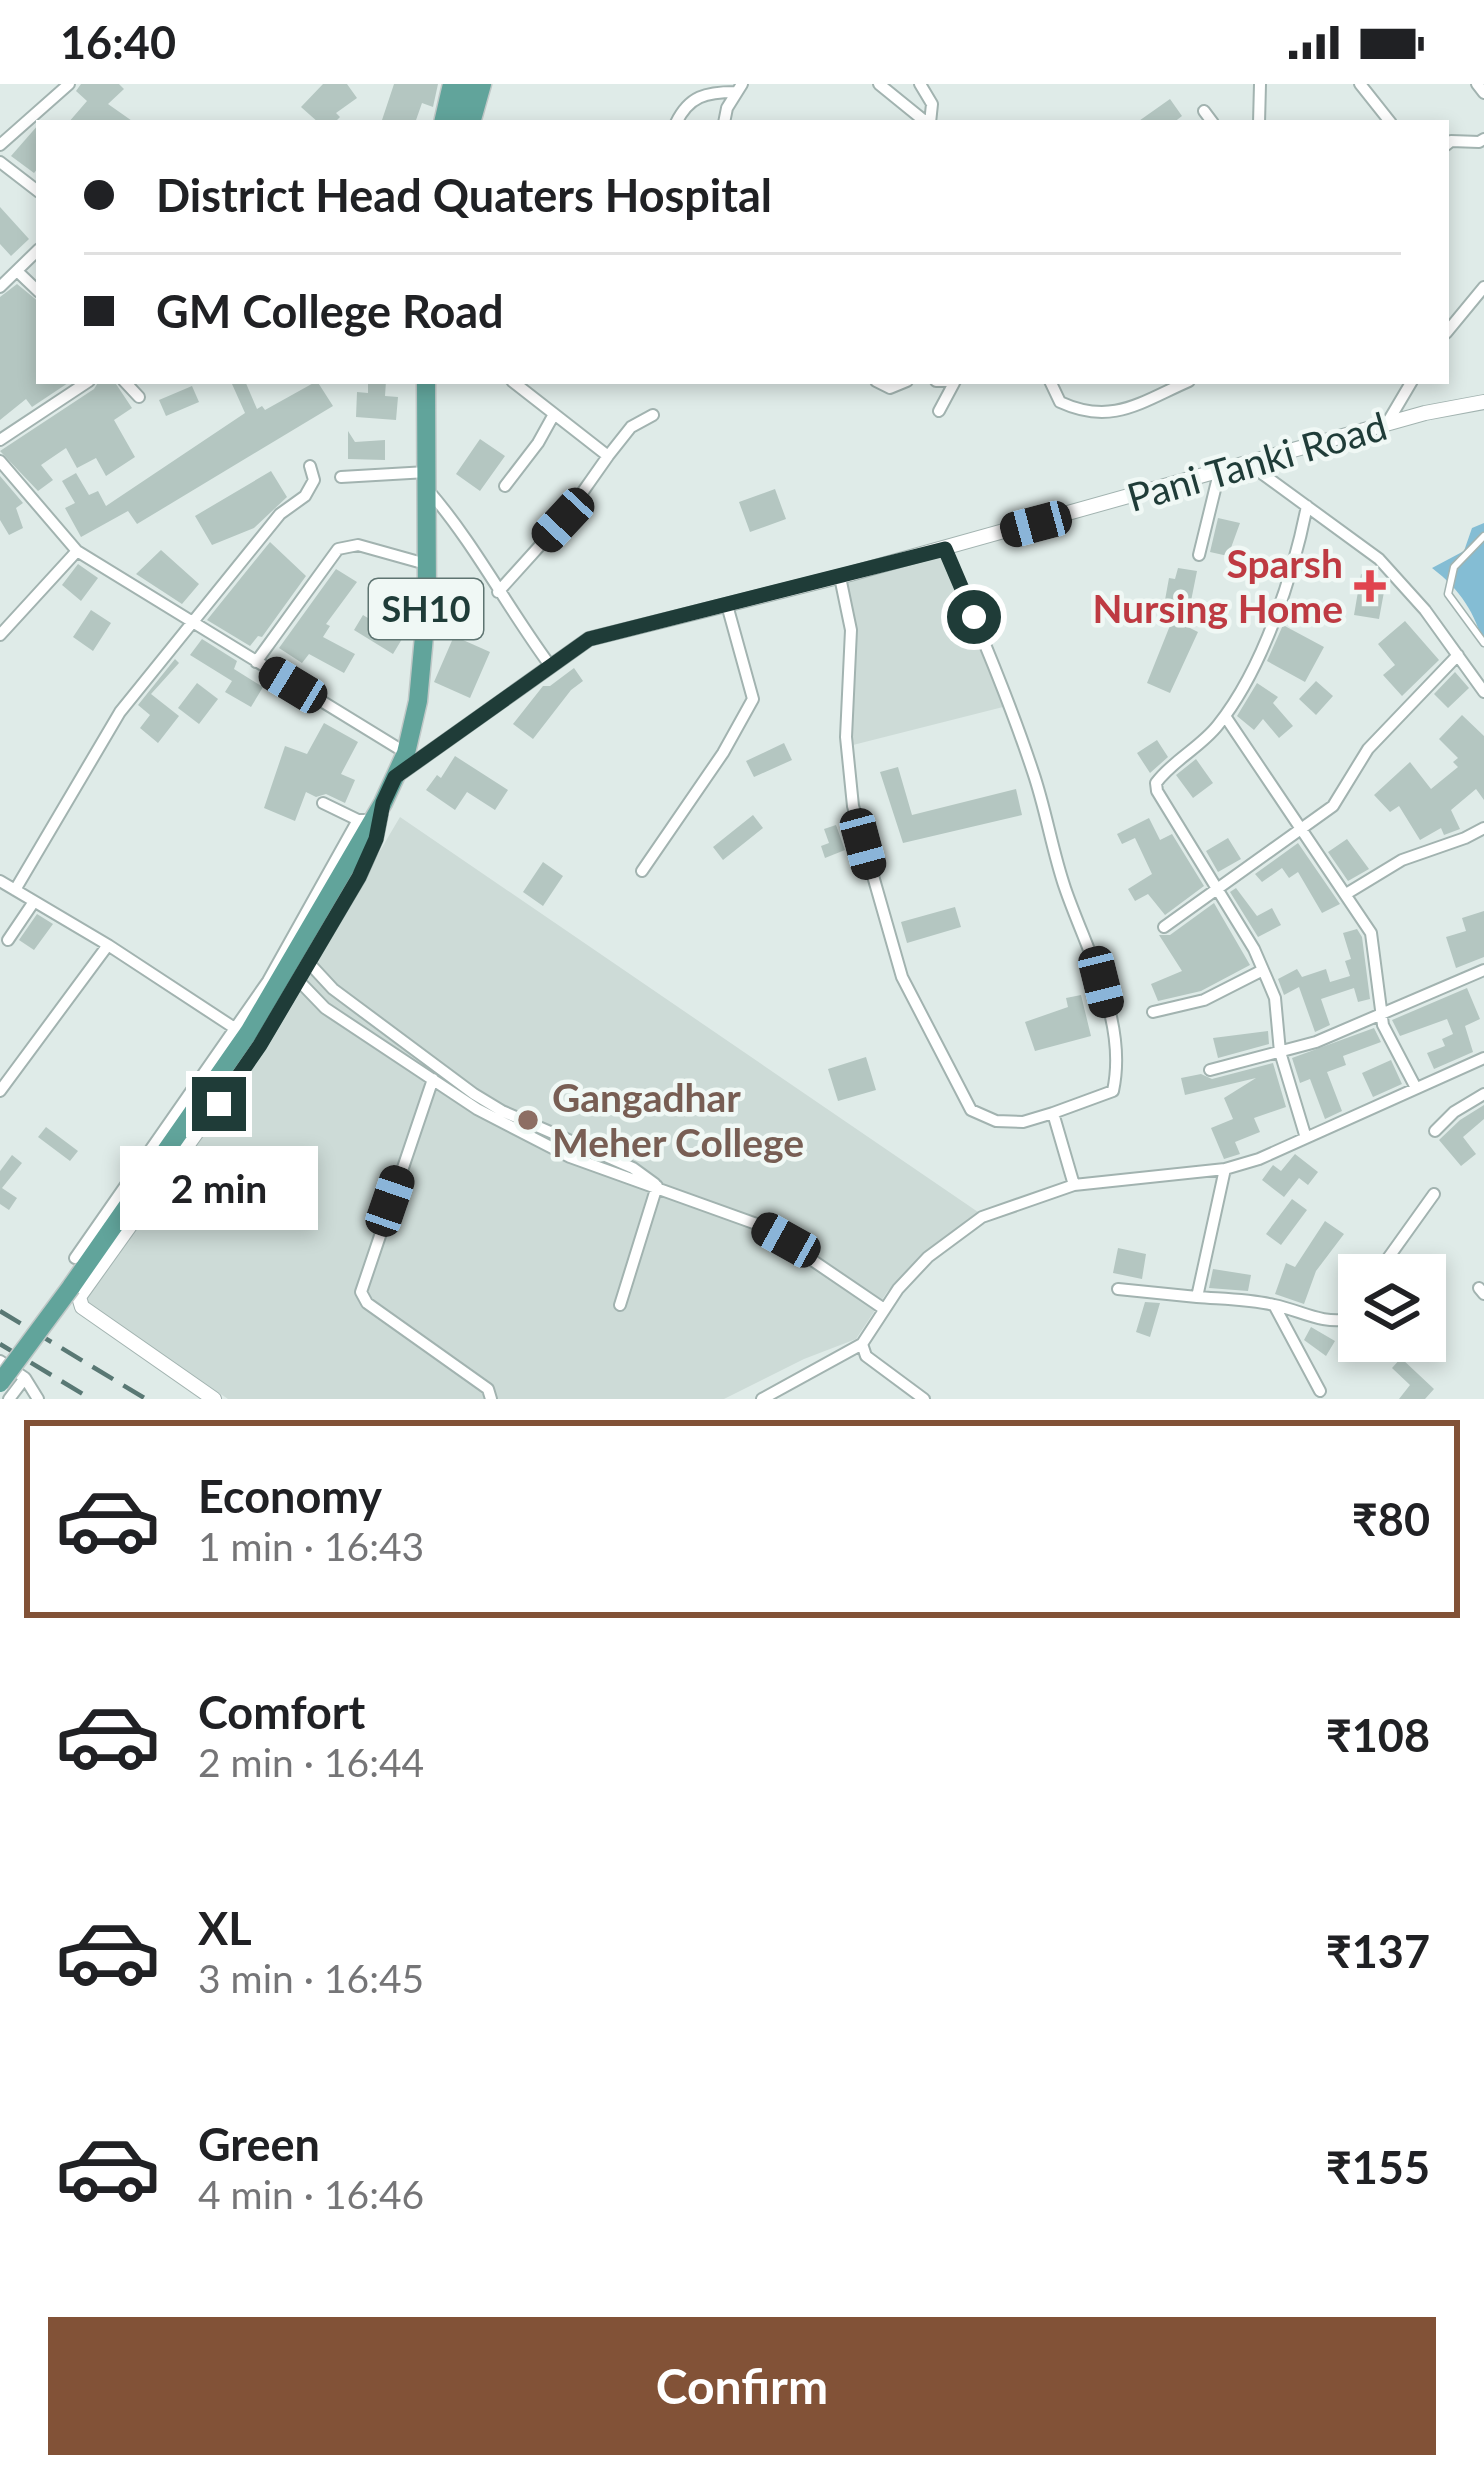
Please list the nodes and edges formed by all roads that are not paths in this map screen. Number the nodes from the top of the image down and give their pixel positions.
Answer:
1 (69, 84) edge
2 (452, 84) edge
3 (467, 84) edge
4 (482, 84) edge
5 (879, 84) edge
6 (920, 84) edge
7 (934, 84) edge
8 (1260, 84) edge
9 (1360, 84) edge
10 (1477, 84) edge
11 (738, 88) edge
12 (1484, 93) edge
13 (929, 98) junction
14 (1204, 111) dead end
15 (444, 120) edge
16 (458, 120) edge
17 (472, 120) edge
18 (678, 120) edge
19 (725, 120) edge
20 (924, 120) edge
21 (928, 120) edge
22 (1211, 120) edge
23 (1259, 120) edge
24 (1389, 120) edge
25 (1484, 139) edge
26 (1449, 143) edge
27 (0, 145) edge
28 (0, 162) edge
29 (36, 190) edge
30 (36, 253) edge
31 (17, 271) junction
32 (0, 287) edge
33 (1484, 287) edge
34 (36, 289) edge
35 (1449, 329) edge
36 (84, 384) edge
37 (127, 384) edge
38 (426, 384) edge
39 (516, 384) edge
40 (954, 384) edge
41 (1051, 384) edge
42 (1182, 384) edge
43 (1410, 384) edge
44 (140, 397) dead end
45 (1484, 402) edge
46 (939, 411) dead end
47 (653, 415) dead end
48 (553, 416) junction
49 (1386, 425) junction
50 (0, 440) edge
51 (608, 456) junction
52 (0, 461) edge
53 (1250, 464) junction
54 (310, 466) dead end
55 (1219, 472) junction
56 (341, 477) dead end
57 (428, 481) junction
58 (16, 482) junction
59 (506, 486) dead end
60 (0, 487) edge
61 (1307, 506) junction
62 (1484, 536) edge
63 (945, 549) junction
64 (76, 551) junction
65 (1199, 554) dead end
66 (426, 564) junction
67 (840, 577) junction
68 (498, 592) junction
69 (727, 605) junction
70 (190, 623) junction
71 (0, 634) edge
72 (1484, 643) edge
73 (1458, 656) junction
74 (256, 662) junction
75 (549, 664) junction
76 (1484, 692) edge
77 (1225, 716) junction
78 (406, 752) junction
79 (395, 777) junction
80 (322, 803) dead end
81 (370, 817) junction
82 (1484, 828) edge
83 (1302, 829) junction
84 (642, 871) dead end
85 (0, 880) edge
86 (15, 890) junction
87 (1217, 890) junction
88 (1346, 894) junction
89 (33, 903) junction
90 (1164, 927) dead end
91 (8, 940) dead end
92 (108, 945) junction
93 (308, 962) junction
94 (1262, 970) junction
95 (1484, 970) edge
96 (298, 980) junction
97 (1154, 1012) dead end
98 (1383, 1014) junction
99 (236, 1029) junction
100 (1280, 1052) junction
101 (1484, 1058) edge
102 (1210, 1070) dead end
103 (433, 1079) junction
104 (1416, 1088) junction
105 (0, 1091) edge
106 (1484, 1094) edge
107 (1053, 1113) junction
108 (1436, 1130) dead end
109 (1306, 1138) junction
110 (1225, 1169) junction
111 (1075, 1185) junction
112 (658, 1186) junction
113 (1434, 1193) dead end
114 (1391, 1254) edge
115 (75, 1258) dead end
116 (1118, 1289) dead end
117 (1197, 1297) junction
118 (620, 1304) dead end
119 (1274, 1305) junction
120 (884, 1309) junction
121 (1338, 1321) edge
122 (862, 1344) junction
123 (0, 1361) edge
124 (25, 1378) junction
125 (0, 1382) edge
126 (1320, 1391) dead end
127 (9, 1399) edge
128 (38, 1399) edge
129 (214, 1399) edge
130 (491, 1399) edge
131 (762, 1399) edge
132 (923, 1399) edge

1 - 27 street
2 - 15 main road
3 - 16 main road
4 - 17 main road
5 - 20 street
6 - 13 street
7 - 13 street
8 - 23 street
9 - 24 street
10 - 12 street
11 - 18 street
11 - 19 street
13 - 21 street
14 - 22 street
25 - 26 street
28 - 29 street
30 - 31 street
31 - 32 street
31 - 34 street
33 - 35 street
36 - 50 street
37 - 44 street
38 - 57 main road, SH10
39 - 48 street
40 - 46 street
41 - 42 street
43 - 49 street
45 - 49 street, Pani Tanki Road
47 - 51 street
48 - 51 street
48 - 59 street
49 - 53 street, Pani Tanki Road
51 - 68 street
52 - 58 street
53 - 55 street, Pani Tanki Road
53 - 61 street
54 - 70 street
55 - 63 street, Pani Tanki Road
55 - 65 street
56 - 57 street
57 - 66 main road, SH10
57 - 68 street
58 - 60 street
58 - 64 street
61 - 73 street
61 - 77 street
62 - 72 lane
63 - 67 street, Pani Tanki Road
63 - 107 street
64 - 70 street
64 - 71 street
66 - 74 street
66 - 78 main road, SH10
67 - 69 street, Pani Tanki Road
67 - 107 street
68 - 75 street
69 - 75 street, Pani Tanki Road
69 - 84 street
70 - 74 street
70 - 86 street
73 - 76 street
73 - 83 street
74 - 78 street
75 - 79 street, Pani Tanki Road
77 - 83 street
77 - 87 street
78 - 79 main road, SH10
79 - 81 main road, SH10
80 - 81 street
81 - 93 street
81 - 99 street
81 - 125 main road, SH10, bridge
82 - 88 street
83 - 87 street
83 - 88 street
85 - 86 street
86 - 89 street
87 - 90 street
87 - 94 street
88 - 98 street
89 - 91 street
89 - 92 street
92 - 99 street
92 - 105 street
93 - 96 street
93 - 112 street
94 - 97 street
94 - 100 street
95 - 98 street
96 - 103 street
96 - 129 street
98 - 100 street
98 - 104 street
99 - 115 street
100 - 102 street
100 - 109 street
101 - 104 street
103 - 112 street
103 - 130 street
104 - 109 street
106 - 108 street
107 - 111 street
109 - 110 street
110 - 111 street
110 - 117 street
111 - 120 street
112 - 118 street
112 - 120 street
113 - 114 street
116 - 117 street
117 - 119 street
119 - 121 street
119 - 126 street
120 - 122 street
122 - 131 street
122 - 132 street
123 - 124 street
124 - 127 street
124 - 128 street

